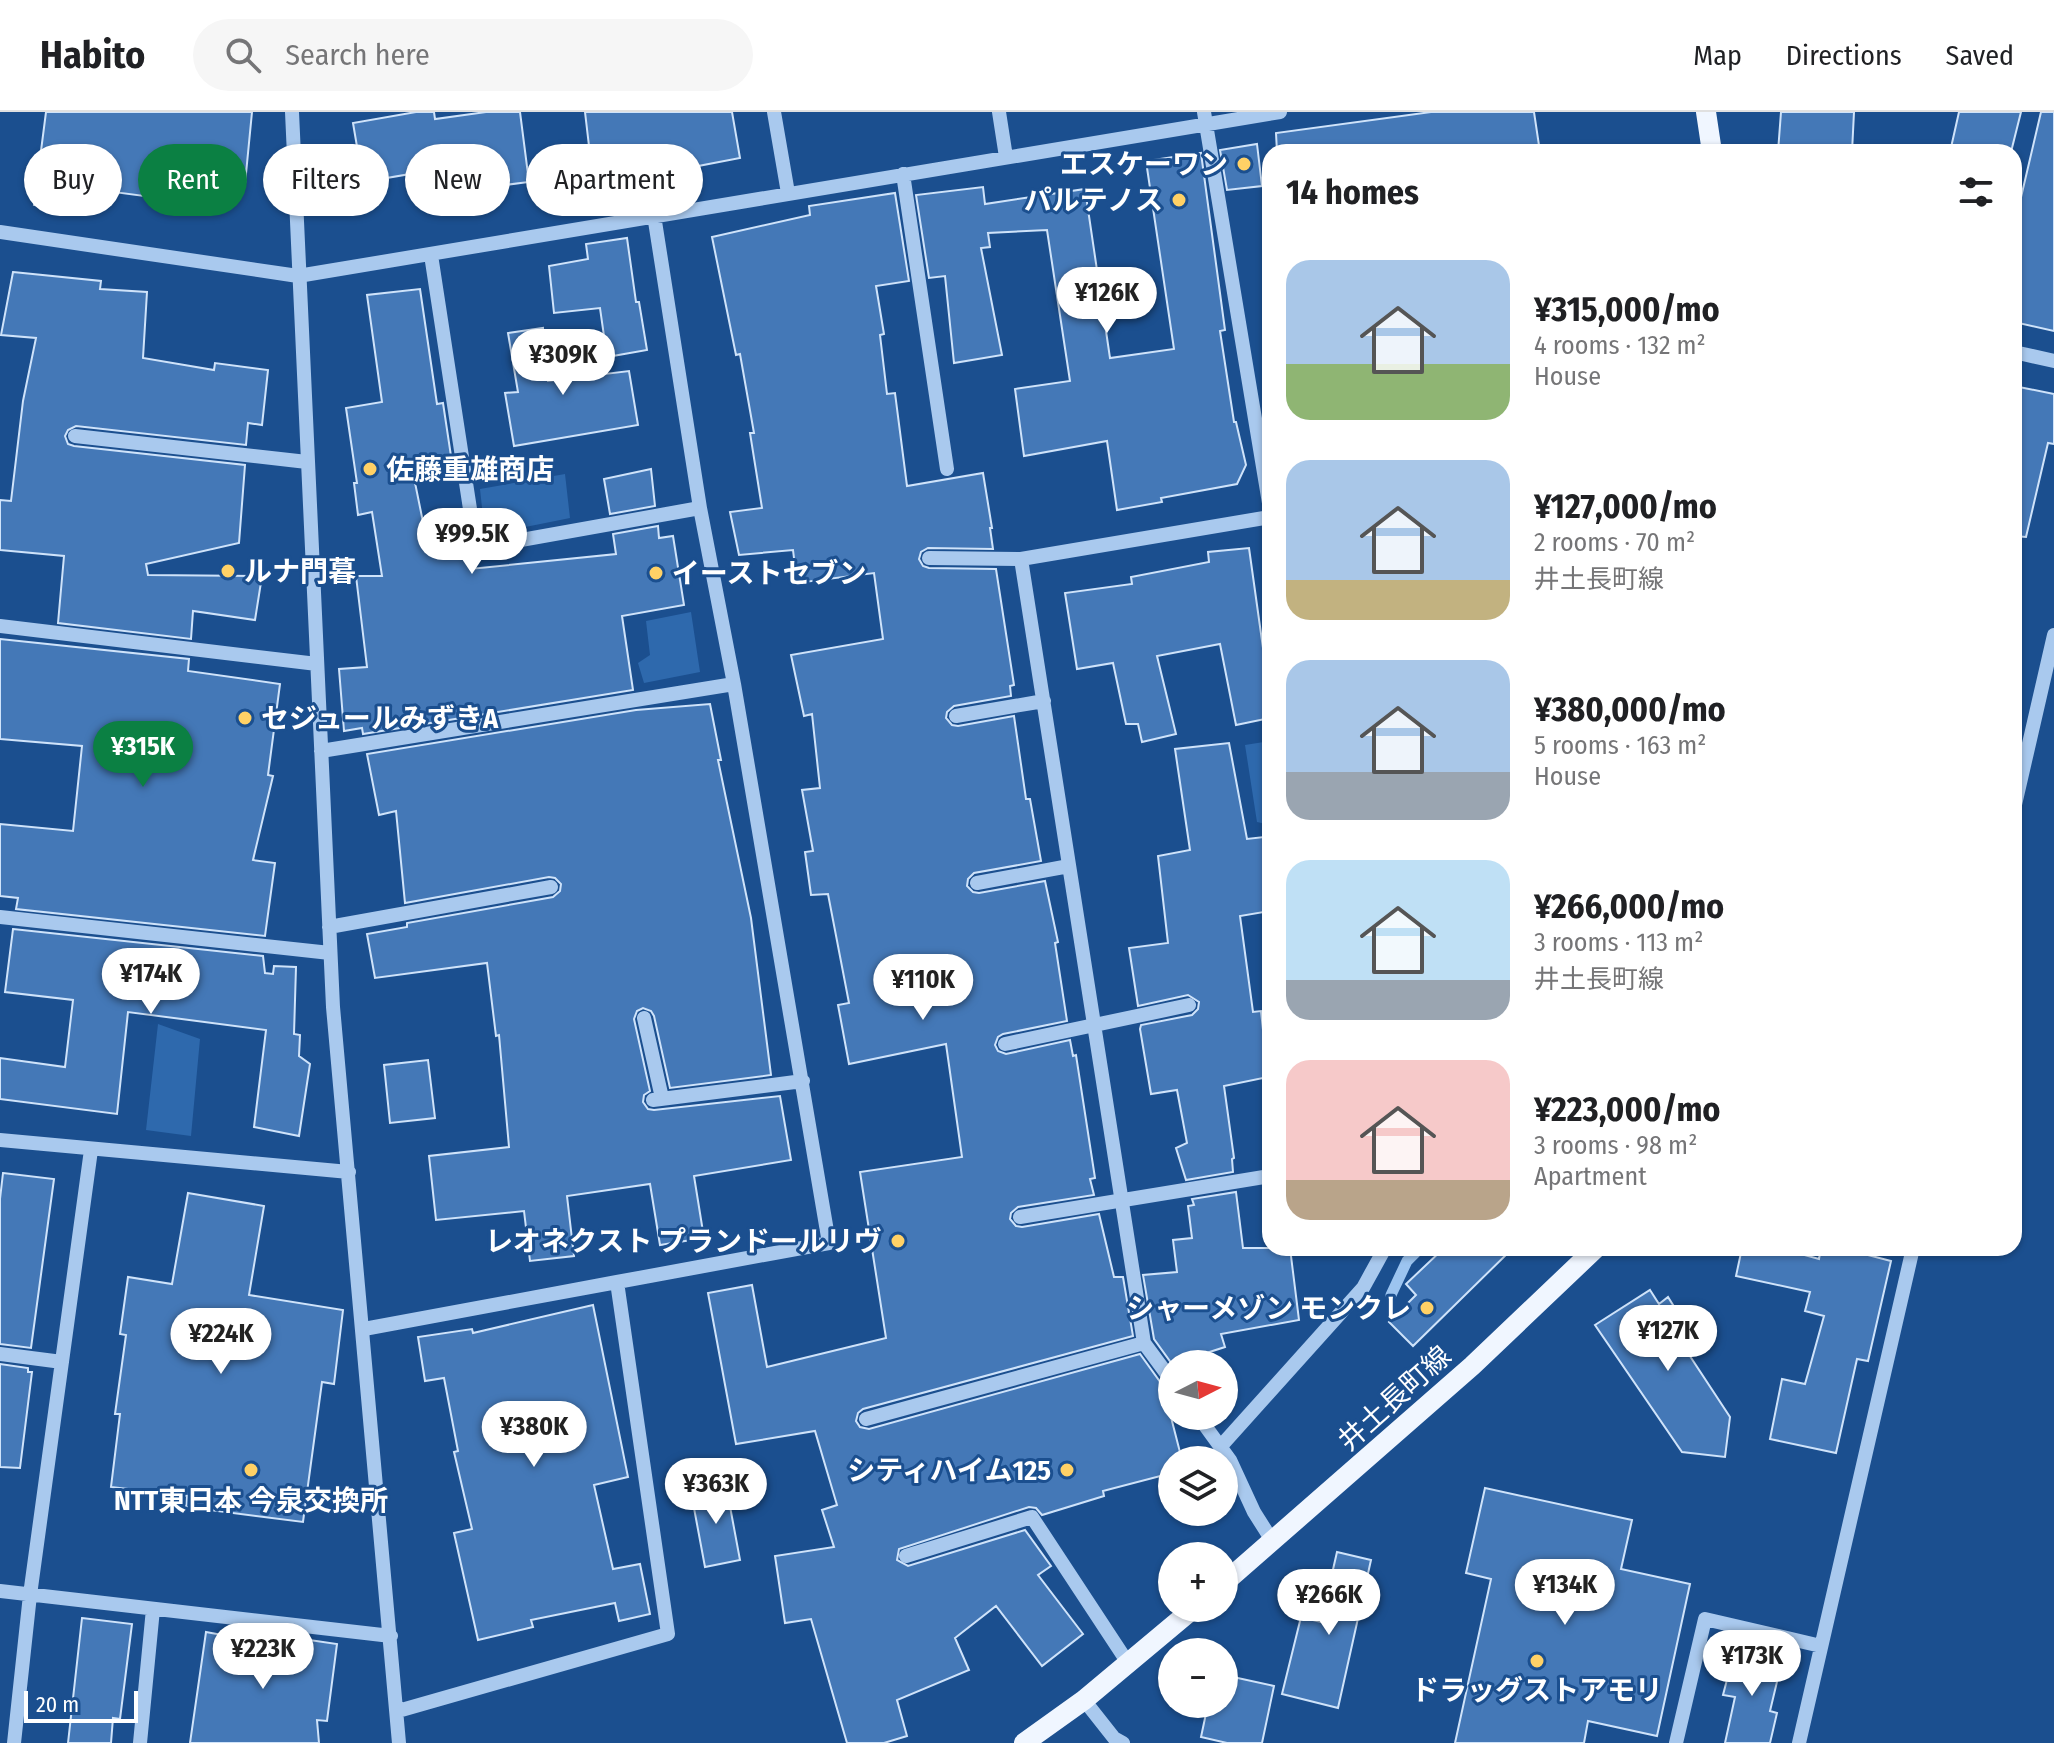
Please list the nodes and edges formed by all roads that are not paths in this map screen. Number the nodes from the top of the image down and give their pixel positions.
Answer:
1 (292, 112) edge
2 (774, 112) edge
3 (999, 112) edge
4 (1280, 112) edge
5 (1706, 112) edge
6 (1205, 118) edge
7 (1711, 144) edge
8 (1006, 157) junction
9 (903, 174) junction
10 (788, 193) junction
11 (703, 207) edge
12 (648, 216) edge
13 (654, 216) edge
14 (0, 232) edge
15 (431, 255) junction
16 (298, 276) junction
17 (2022, 354) edge
18 (2054, 361) edge
19 (75, 436) dead end
20 (1262, 461) edge
21 (307, 462) junction
22 (947, 469) dead end
23 (700, 508) junction
24 (1262, 518) edge
25 (929, 558) dead end
26 (1021, 559) junction
27 (0, 626) edge
28 (2054, 635) edge
29 (317, 664) junction
30 (734, 684) junction
31 (1044, 701) junction
32 (956, 716) dead end
33 (321, 751) junction
34 (2022, 774) edge
35 (1069, 866) junction
36 (977, 883) dead end
37 (551, 887) dead end
38 (0, 917) edge
39 (329, 927) junction
40 (330, 953) junction
41 (1189, 1005) dead end
42 (644, 1018) dead end
43 (1094, 1023) junction
44 (1005, 1044) dead end
45 (803, 1081) junction
46 (0, 1140) edge
47 (91, 1150) junction
48 (349, 1172) junction
49 (1262, 1177) edge
50 (1122, 1201) junction
51 (1020, 1217) dead end
52 (1381, 1256) edge
53 (1588, 1256) edge
54 (1911, 1256) edge
55 (617, 1282) junction
56 (364, 1329) junction
57 (1144, 1343) junction
58 (0, 1354) edge
59 (62, 1362) junction
60 (1158, 1362) edge
61 (866, 1419) dead end
62 (1209, 1430) edge
63 (1221, 1446) joint
64 (1238, 1477) edge
65 (1273, 1542) junction
66 (906, 1556) dead end
67 (1238, 1571) edge
68 (0, 1591) edge
69 (30, 1595) junction
70 (153, 1609) junction
71 (1177, 1622) edge
72 (391, 1636) junction
73 (1821, 1646) junction
74 (1128, 1663) junction
75 (1084, 1700) junction
76 (398, 1711) junction
77 (1030, 1741) edge
78 (14, 1743) edge
79 (140, 1743) edge
80 (399, 1743) edge
81 (1123, 1743) edge
82 (1676, 1743) edge
83 (1799, 1743) edge

1 - 16 street
2 - 10 street
3 - 8 street
4 - 6 street
5 - 7 main road
6 - 8 street
6 - 20 street
8 - 9 street
9 - 10 street
9 - 22 street
10 - 11 street
12 - 15 street
13 - 23 street
14 - 16 street
15 - 16 street
15 - 23 street
16 - 21 street
17 - 18 street
19 - 21 street
21 - 29 street
23 - 30 street
24 - 26 street
25 - 26 street
26 - 31 street
27 - 29 street
28 - 34 street
29 - 33 street
30 - 33 street
30 - 45 street
31 - 32 street
31 - 35 street
33 - 39 street
35 - 36 street
35 - 43 street
37 - 39 street
38 - 40 street
39 - 40 street
40 - 48 street
41 - 43 street
42 - 45 street
43 - 44 street
43 - 50 street
45 - 55 street
46 - 47 street
47 - 48 street
47 - 59 street
48 - 56 street
49 - 50 street
50 - 51 street
50 - 57 street
52 - 63 street
53 - 65 main road, 井土長町線
54 - 73 street
55 - 56 street
55 - 76 street
56 - 72 street
57 - 60 street
57 - 61 street
58 - 59 street
59 - 69 street
62 - 63 street
64 - 65 street
65 - 67 main road, 井土長町線
66 - 74 street
68 - 69 street
69 - 70 street
69 - 78 street
70 - 72 street
70 - 79 street
71 - 74 main road
72 - 76 street
73 - 82 street
73 - 83 street
74 - 75 main road
75 - 77 main road
75 - 81 street
76 - 80 street

